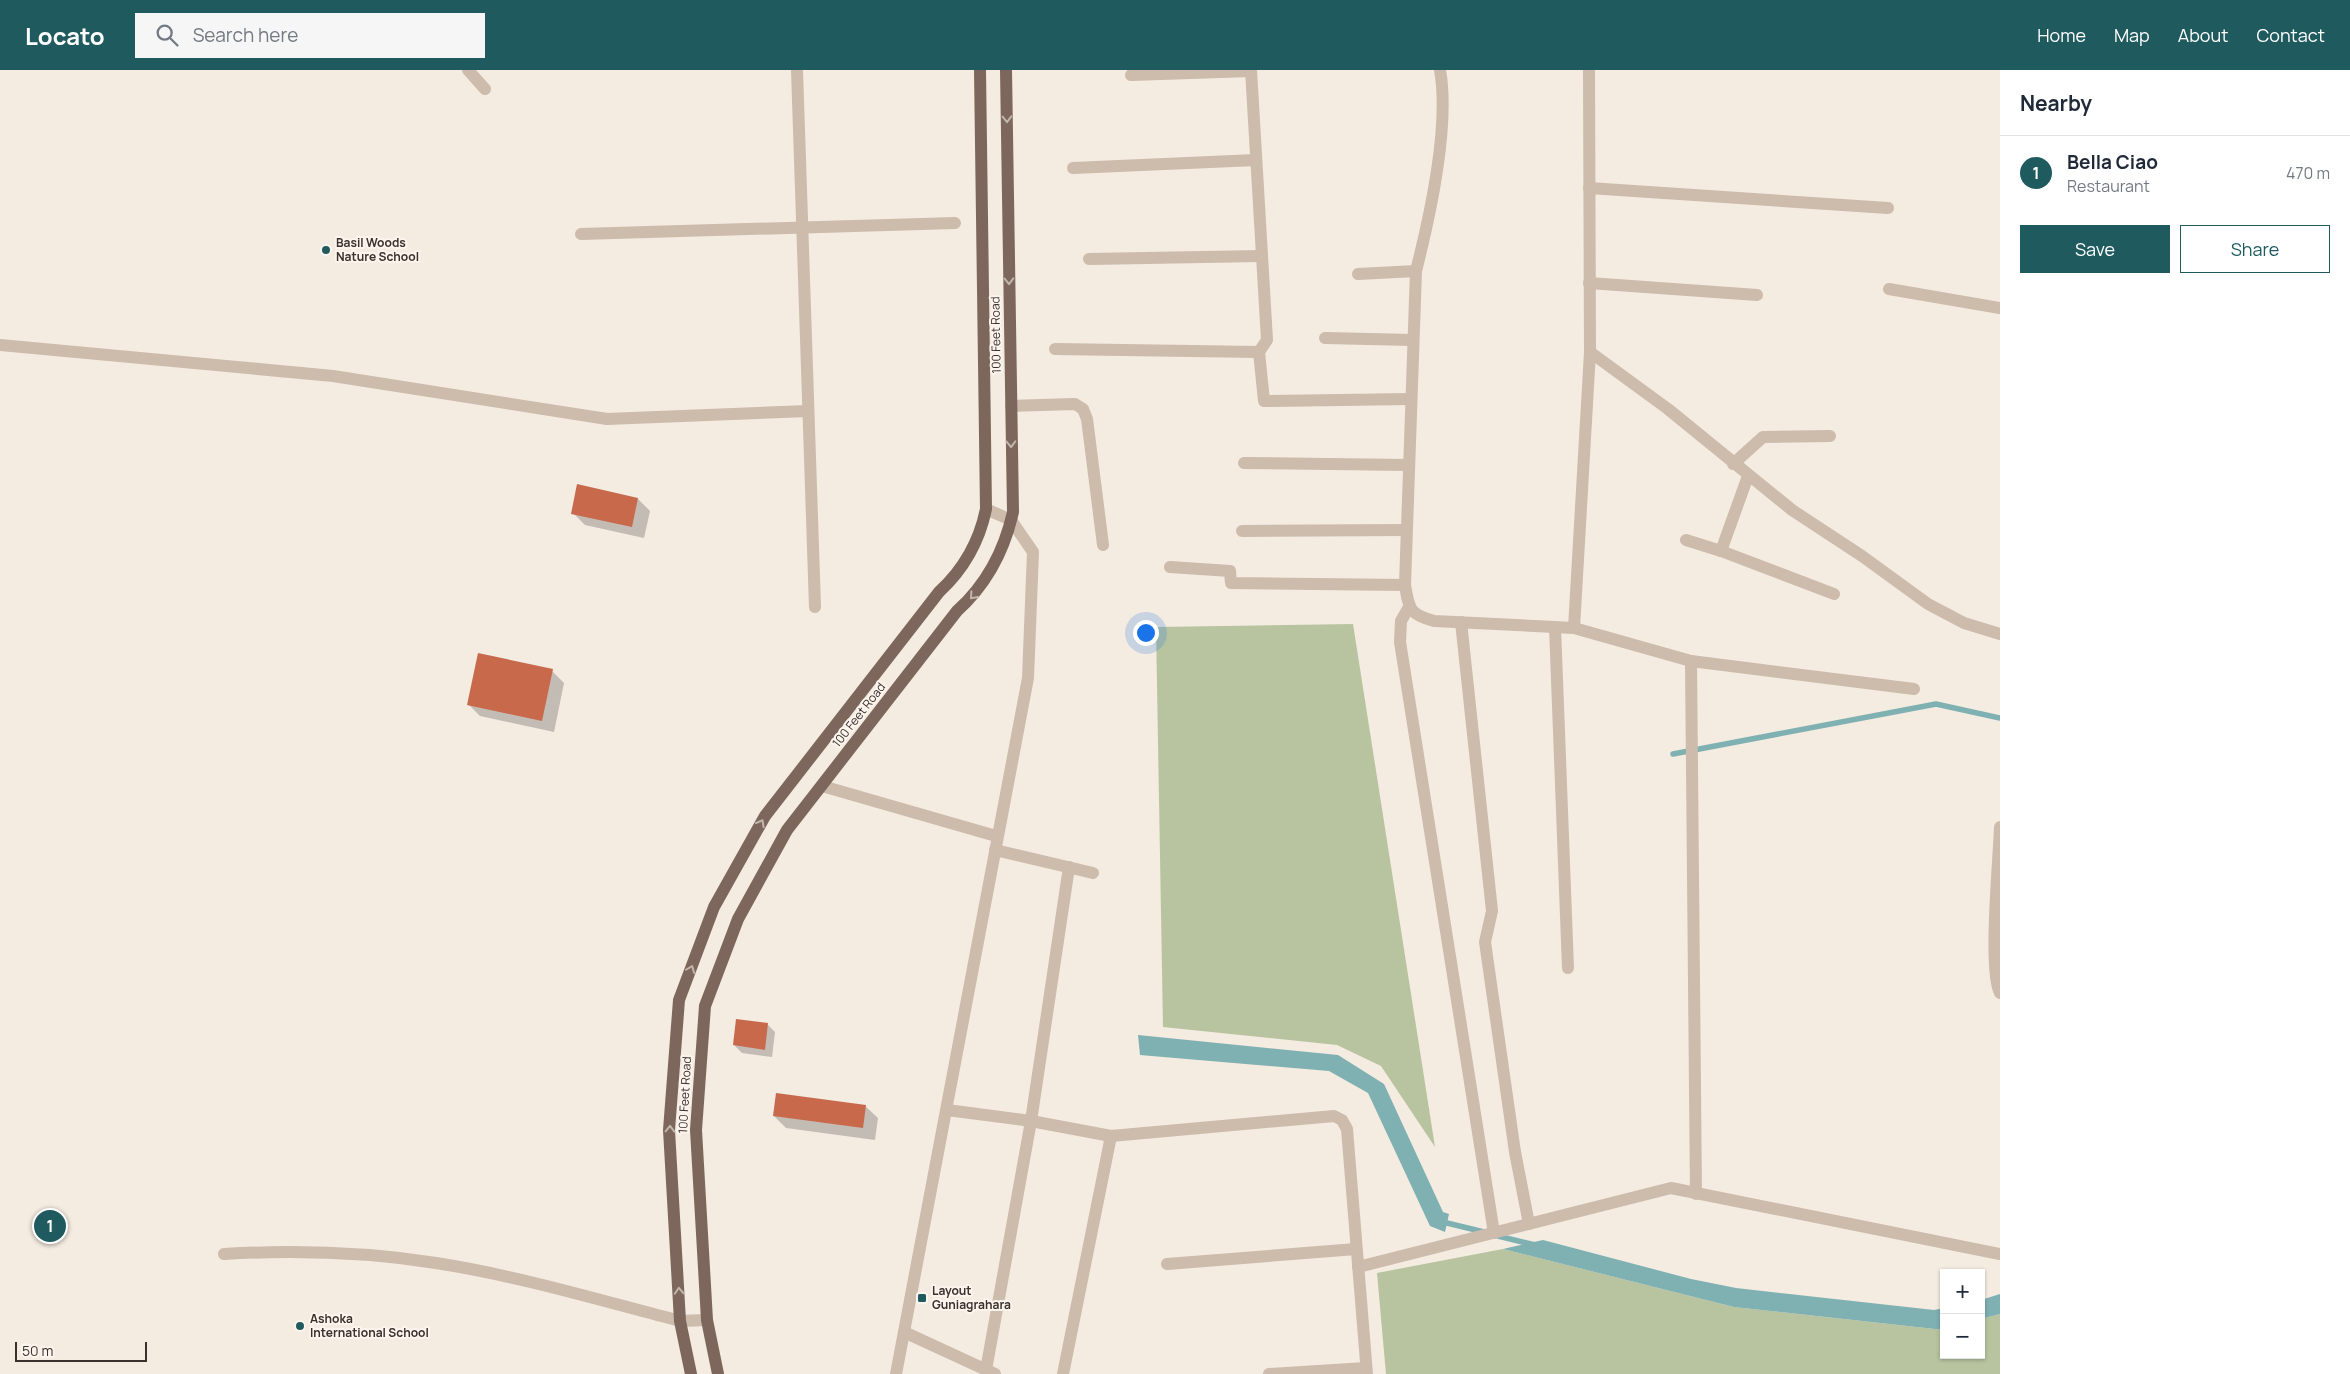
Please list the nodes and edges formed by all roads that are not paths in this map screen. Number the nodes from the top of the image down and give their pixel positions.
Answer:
1 (468, 70) edge
2 (797, 70) edge
3 (980, 70) edge
4 (1006, 70) edge
5 (1251, 70) edge
6 (1440, 70) edge
7 (1589, 70) edge
8 (1131, 75) dead end
9 (485, 89) dead end
10 (1256, 160) junction
11 (1073, 168) dead end
12 (1589, 188) junction
13 (1888, 208) dead end
14 (955, 223) dead end
15 (802, 227) junction
16 (581, 234) dead end
17 (1261, 256) junction
18 (1089, 259) dead end
19 (1416, 271) junction
20 (1358, 274) dead end
21 (1589, 283) junction
22 (1889, 289) dead end
23 (1757, 295) dead end
24 (2000, 308) edge
25 (1325, 338) dead end
26 (1413, 340) junction
27 (0, 345) edge
28 (1055, 349) dead end
29 (1260, 352) junction
30 (1590, 352) junction
31 (1411, 399) junction
32 (1011, 406) junction
33 (808, 411) junction
34 (1830, 436) dead end
35 (1244, 463) dead end
36 (1733, 464) junction
37 (1408, 465) junction
38 (1748, 476) junction
39 (986, 509) junction
40 (1011, 520) junction
41 (1242, 530) dead end
42 (1406, 530) junction
43 (1686, 540) dead end
44 (1103, 545) dead end
45 (1721, 551) junction
46 (1170, 567) dead end
47 (1405, 586) junction
48 (1834, 594) dead end
49 (815, 607) dead end
50 (1409, 607) junction
51 (1461, 622) junction
52 (1555, 627) junction
53 (1574, 628) junction
54 (2000, 634) edge
55 (1691, 660) junction
56 (1914, 689) dead end
57 (822, 786) junction
58 (2000, 827) edge
59 (996, 836) junction
60 (995, 850) junction
61 (1069, 868) junction
62 (1093, 873) dead end
63 (1999, 874) edge
64 (1568, 968) dead end
65 (2000, 993) edge
66 (947, 1110) junction
67 (1031, 1120) junction
68 (1111, 1136) junction
69 (1696, 1194) junction
70 (1523, 1225) junction
71 (1494, 1233) junction
72 (1356, 1249) junction
73 (224, 1254) dead end
74 (2000, 1254) edge
75 (1167, 1264) dead end
76 (1358, 1267) junction
77 (707, 1320) junction
78 (680, 1321) junction
79 (904, 1332) junction
80 (1367, 1371) edge
81 (990, 1372) edge
82 (692, 1374) edge
83 (718, 1374) edge
84 (896, 1374) edge
85 (1063, 1374) edge
86 (1269, 1374) edge

1 - 9 street
2 - 15 street
3 - 39 main road, 100 Feet Road
4 -> 32 main road, 100 Feet Road
5 - 8 street
5 - 10 street
6 - 19 street
7 - 12 street
10 - 11 street
10 - 17 street
12 - 13 street
12 - 21 street
14 - 15 street
15 - 16 street
15 - 33 street
17 - 18 street
17 - 29 street
19 - 20 street
19 - 26 street
21 - 23 street
21 - 30 street
22 - 24 street
25 - 26 street
26 - 31 street
27 - 33 street
28 - 29 street
29 - 31 street
30 - 36 street
30 - 53 street
31 - 37 street
32 -> 40 main road, 100 Feet Road
32 - 44 street
33 - 49 street
34 - 36 street
35 - 37 street
36 - 38 street
37 - 42 street
38 - 45 street
38 - 54 street
39 - 40 street
78 -> 39 main road, 100 Feet Road
40 -> 57 main road, 100 Feet Road
40 - 59 street
41 - 42 street
42 - 47 street
43 - 45 street
45 - 48 street
46 - 47 street
47 - 50 street
50 - 51 street
50 - 71 street
51 - 52 street
51 - 70 street
52 - 53 street
52 - 64 street
53 - 55 street
55 - 56 street
55 - 69 street
57 - 59 street
57 - 77 main road, 100 Feet Road
58 - 63 street
59 - 60 street
60 - 61 street
60 - 66 street
61 - 62 street
61 - 67 street
63 - 65 street
66 - 67 street
66 - 79 street
67 - 68 street
67 - 81 street
68 - 72 street
68 - 85 street
69 - 70 street
69 - 74 street
70 - 71 street
71 - 76 street
72 - 75 street
72 - 76 street
73 - 78 street
76 - 80 street
77 - 78 street
77 - 83 main road, 100 Feet Road
78 - 82 main road, 100 Feet Road
79 - 81 street
79 - 84 street
80 - 86 street

